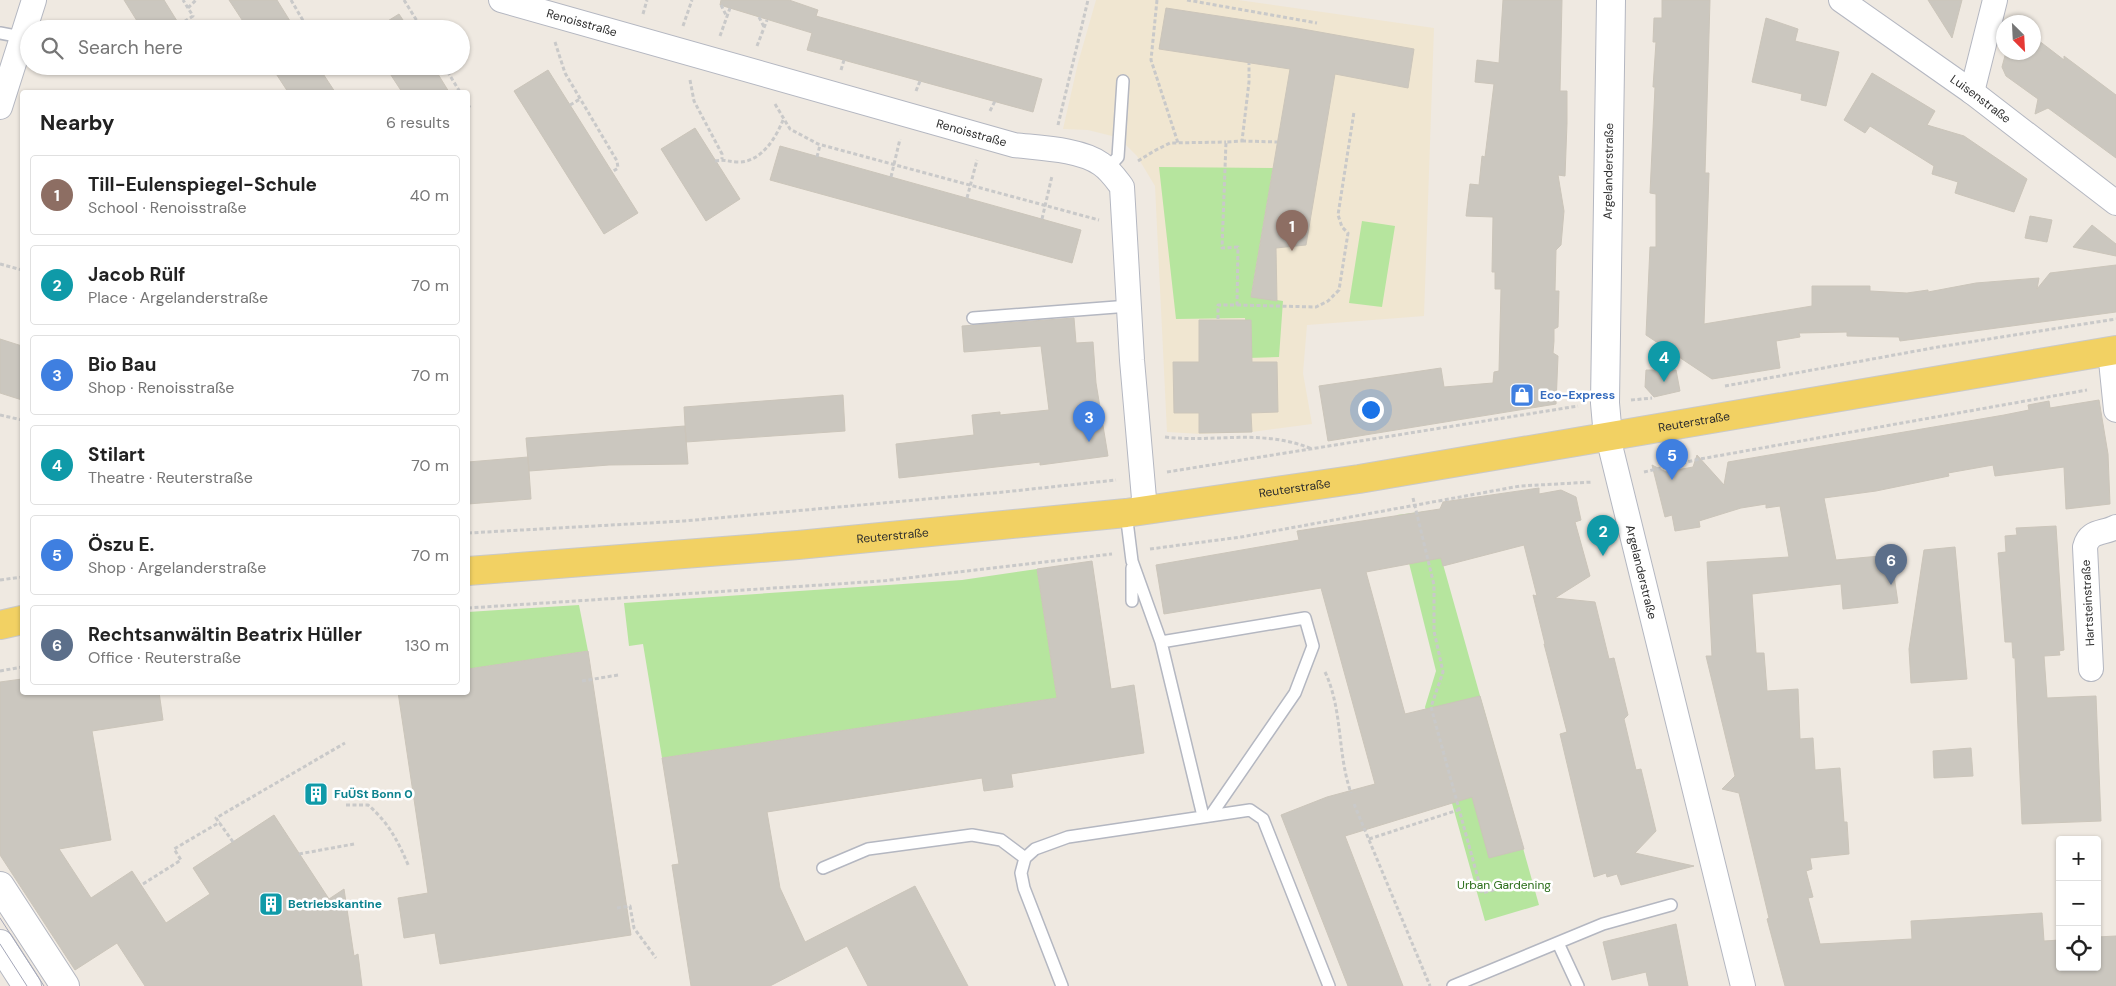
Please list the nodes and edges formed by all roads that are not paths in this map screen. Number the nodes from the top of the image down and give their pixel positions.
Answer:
1 (34, 0) edge
2 (501, 0) edge
3 (1611, 0) edge
4 (1841, 0) edge
5 (1995, 0) edge
6 (21, 20) edge
7 (20, 21) edge
8 (11, 35) edge
9 (1123, 81) dead end
10 (1972, 92) junction
11 (0, 106) edge
12 (1108, 169) junction
13 (2116, 203) edge
14 (1129, 306) junction
15 (973, 318) dead end
16 (2113, 351) edge
17 (2116, 410) edge
18 (1608, 437) junction
19 (1135, 512) junction
20 (2116, 527) edge
21 (1132, 561) junction
22 (470, 571) edge
23 (1132, 601) dead end
24 (0, 610) edge
25 (20, 610) edge
26 (20, 620) edge
27 (0, 625) edge
28 (1161, 642) junction
29 (2091, 669) dead end
30 (1207, 815) junction
31 (1025, 858) junction
32 (823, 868) dead end
33 (0, 886) edge
34 (1671, 906) dead end
35 (1558, 942) junction
36 (0, 944) edge
37 (27, 986) edge
38 (66, 986) edge
39 (1062, 986) edge
40 (1329, 986) edge
41 (1453, 986) edge
42 (1578, 986) edge
43 (1743, 986) edge

1 - 6 street
2 - 12 street, Renoisstraße
3 - 18 street, Argelanderstraße
4 - 10 street, Luisenstraße
5 - 10 street
7 - 8 street
8 - 11 street
9 - 12 lane
10 - 13 street, Luisenstraße
12 - 14 street, Renoisstraße
14 - 15 lane
14 - 19 street, Renoisstraße
16 - 17 street
16 - 18 main road, Reuterstraße
18 - 19 main road, Reuterstraße
18 - 43 street, Argelanderstraße
19 - 21 lane
19 - 22 main road, Reuterstraße
20 - 29 street, Hartsteinstraße
21 - 23 lane
21 - 28 lane
24 - 25 main road
26 - 27 main road
28 - 30 lane
28 - 30 lane
30 - 31 lane
30 - 40 lane
31 - 32 lane
31 - 39 lane
33 - 38 street
34 - 35 lane
35 - 41 lane
35 - 42 lane
36 - 37 street

